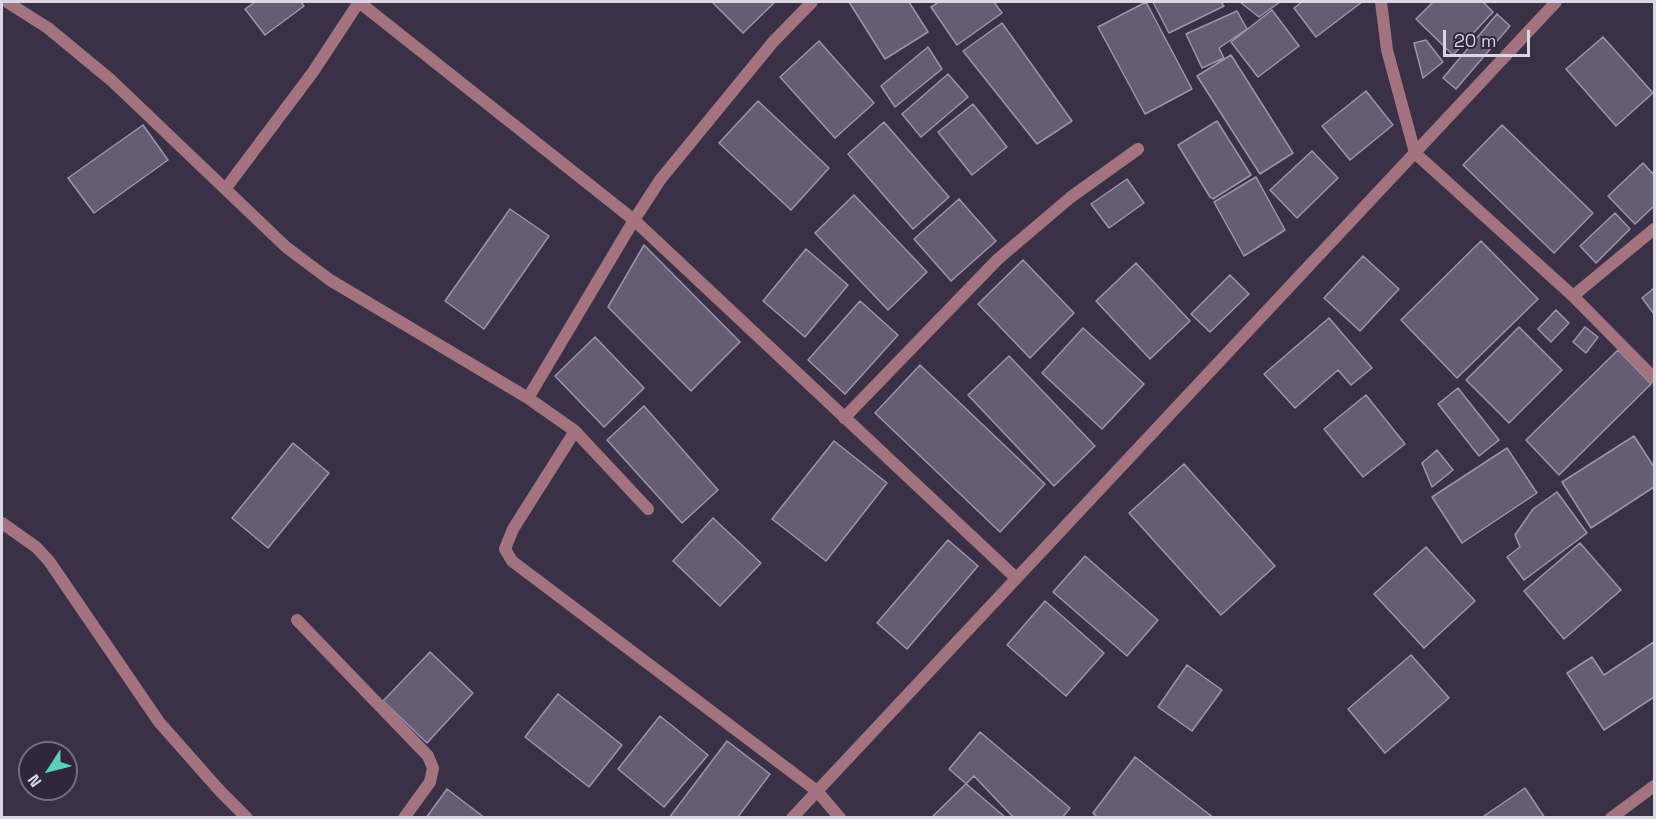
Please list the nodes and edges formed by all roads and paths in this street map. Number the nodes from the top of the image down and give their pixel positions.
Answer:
1 (7, 2) edge
2 (359, 2) edge
3 (812, 2) edge
4 (1381, 2) edge
5 (1556, 2) edge
6 (1138, 149) dead end
7 (1415, 153) junction
8 (226, 188) junction
9 (634, 220) junction
10 (1654, 229) edge
11 (1573, 296) junction
12 (1654, 378) edge
13 (528, 398) junction
14 (844, 418) junction
15 (575, 431) junction
16 (648, 509) dead end
17 (2, 523) edge
18 (1016, 578) junction
19 (297, 620) dead end
20 (1654, 786) edge
21 (817, 791) junction
22 (247, 818) edge
23 (405, 818) edge
24 (792, 818) edge
25 (840, 818) edge
26 (1611, 818) edge

1 - 8 street
2 - 8 street
2 - 9 street
3 - 9 street
4 - 7 street
5 - 7 street
6 - 14 street
7 - 11 street
7 - 18 street
8 - 13 street
9 - 13 street
9 - 14 street
10 - 11 street
11 - 12 street
13 - 15 street
14 - 18 street
15 - 16 street
15 - 21 street
17 - 22 street
18 - 21 street
19 - 23 street
20 - 26 street
21 - 24 street
21 - 25 street

